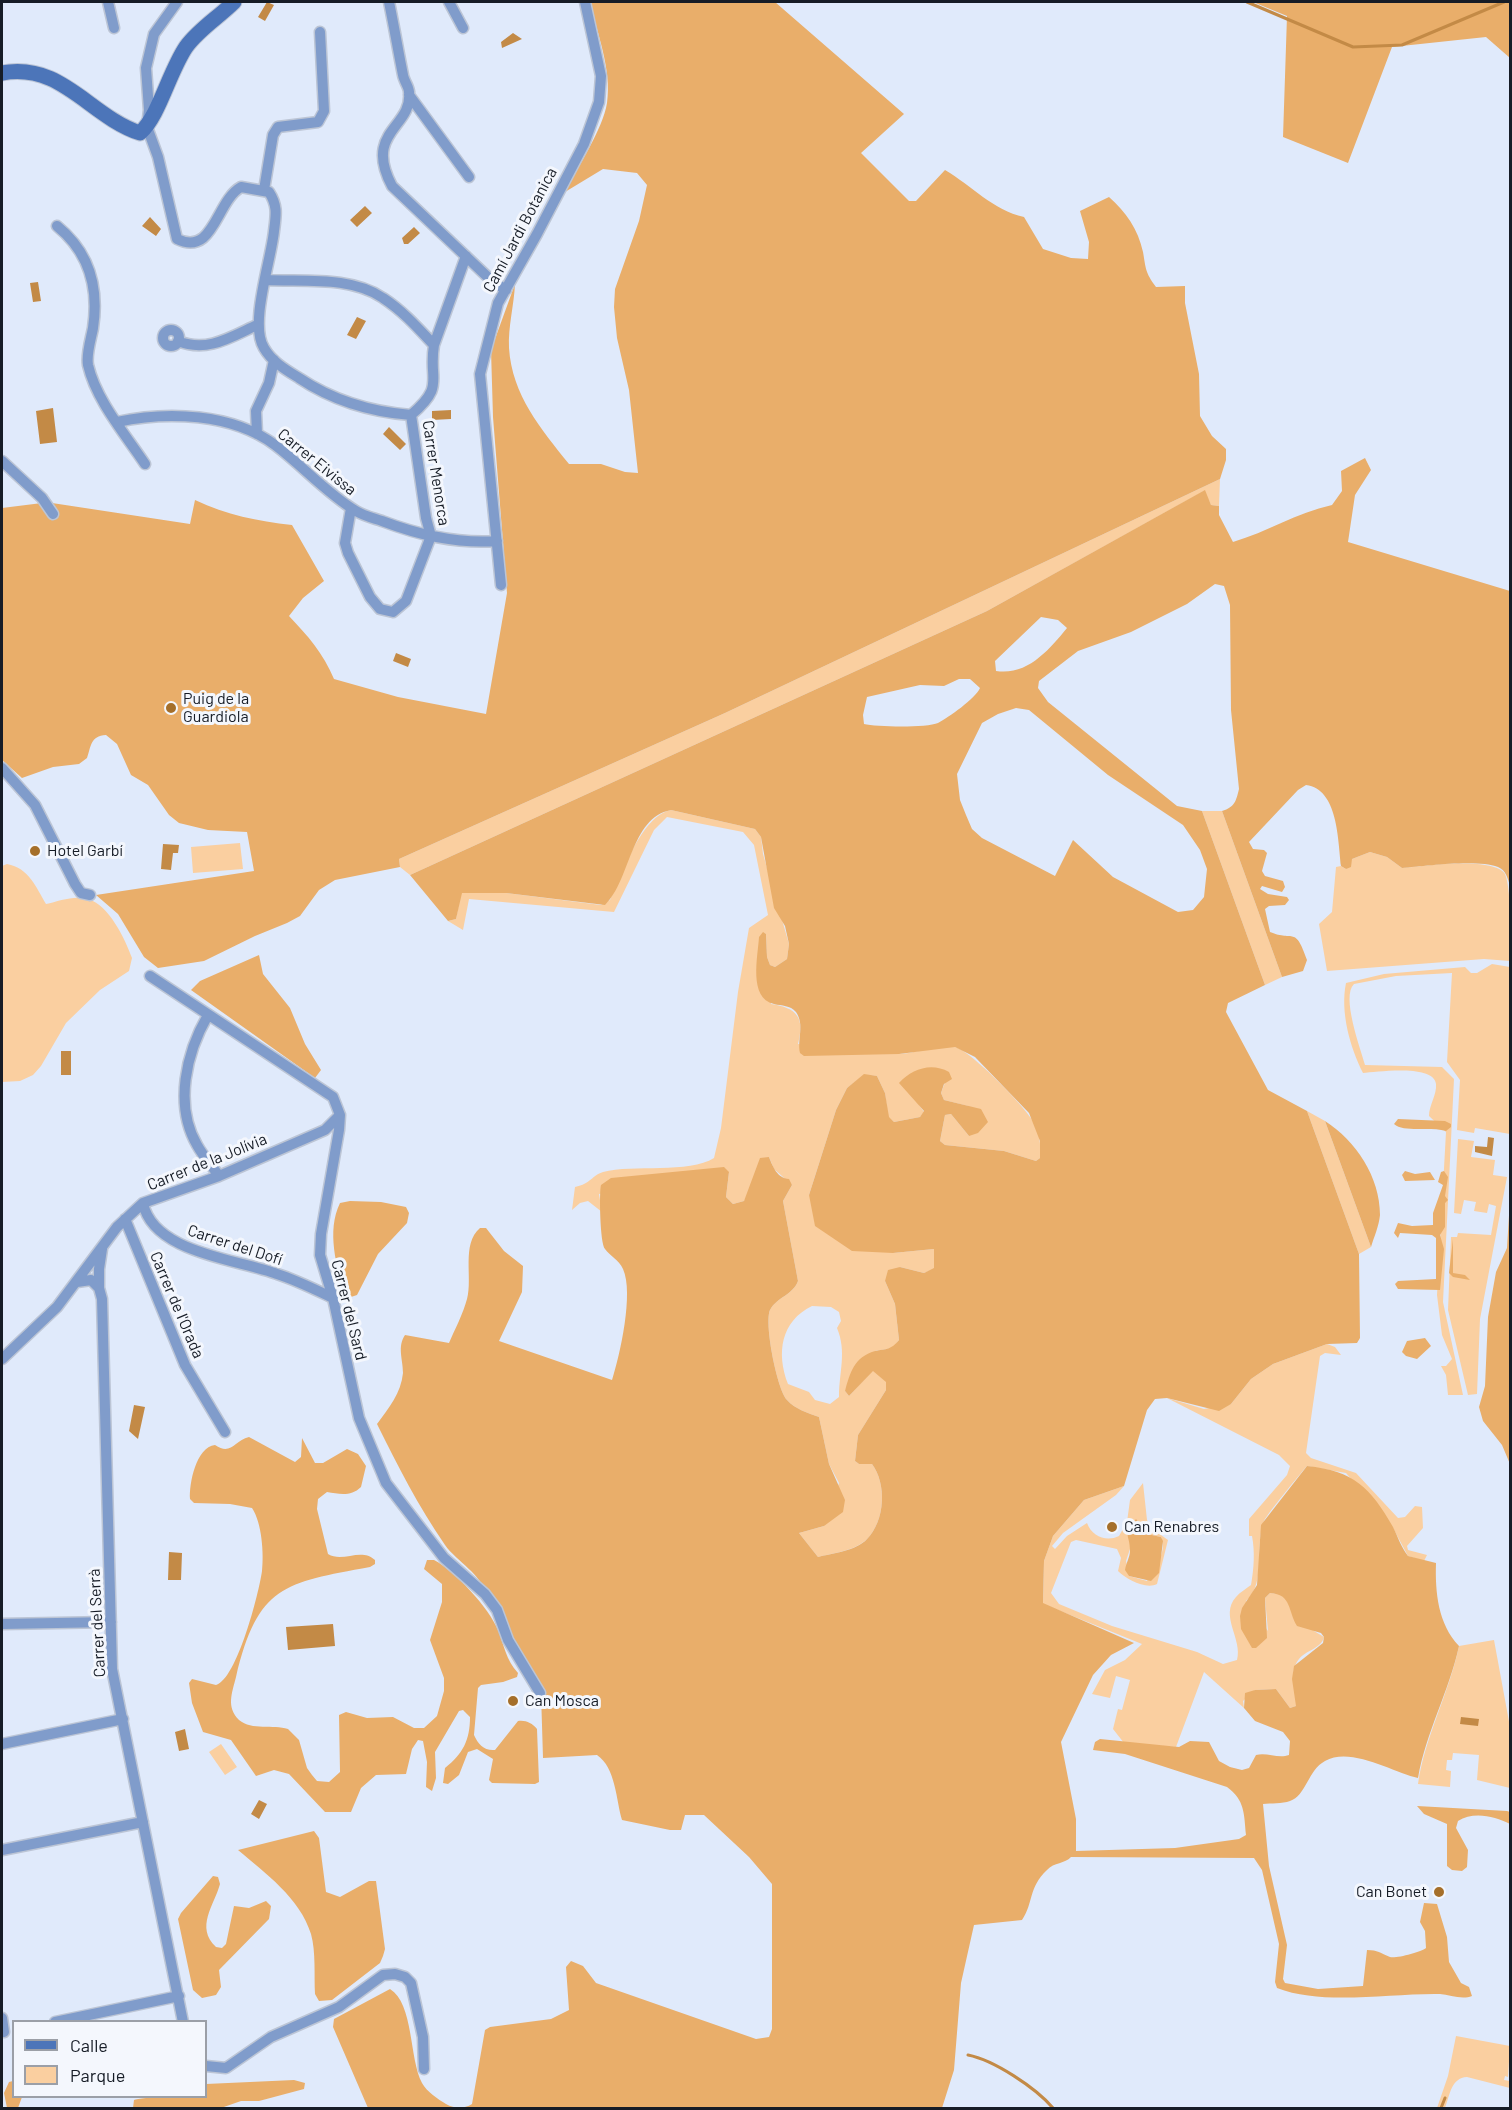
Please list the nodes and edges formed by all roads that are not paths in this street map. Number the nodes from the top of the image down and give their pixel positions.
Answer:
1 (108, 2) edge
2 (177, 2) edge
3 (234, 2) edge
4 (389, 2) edge
5 (449, 2) edge
6 (585, 2) edge
7 (114, 28) dead end
8 (463, 28) dead end
9 (320, 32) dead end
10 (2, 73) edge
11 (409, 95) junction
12 (147, 127) junction
13 (469, 177) dead end
14 (264, 190) junction
15 (57, 225) dead end
16 (466, 256) junction
17 (266, 280) junction
18 (507, 290) junction
19 (257, 325) junction
20 (178, 340) dead end
21 (434, 345) junction
22 (274, 360) junction
23 (411, 415) junction
24 (117, 422) junction
25 (257, 434) junction
26 (2, 461) edge
27 (145, 464) dead end
28 (351, 508) junction
29 (53, 514) dead end
30 (431, 536) junction
31 (497, 541) junction
32 (501, 585) dead end
33 (2, 768) edge
34 (90, 895) dead end
35 (150, 976) dead end
36 (208, 1015) junction
37 (340, 1115) junction
38 (219, 1176) junction
39 (143, 1203) junction
40 (125, 1219) junction
41 (103, 1245) junction
42 (77, 1282) junction
43 (99, 1288) junction
44 (333, 1298) junction
45 (2, 1347) edge
46 (15, 1349) junction
47 (2, 1359) edge
48 (225, 1432) dead end
49 (111, 1622) junction
50 (2, 1624) edge
51 (540, 1693) dead end
52 (123, 1719) junction
53 (2, 1744) edge
54 (143, 1822) junction
55 (2, 1850) edge
56 (178, 1996) junction
57 (2, 2018) edge
58 (64, 2020) edge
59 (183, 2020) edge
60 (6, 2032) edge
61 (207, 2066) edge
62 (424, 2069) dead end

1 - 7 street
2 - 12 street
3 - 12 street
4 - 11 street
5 - 8 street
6 - 18 street, Camí Jardi Botanica
9 - 14 street
10 - 12 street
11 - 13 street
11 - 16 street
12 - 14 street
14 - 17 street
15 - 24 street
16 - 18 street
16 - 21 street
17 - 19 street
17 - 21 street
18 - 31 street, Camí Jardi Botanica
19 - 20 street
19 - 22 street
21 - 23 street
22 - 23 street
22 - 25 street
23 - 30 street, Carrer Menorca
24 - 25 street, Carrer Eivissa
24 - 27 street
25 - 28 street, Carrer Eivissa
26 - 29 street
28 - 30 street, Carrer Eivissa
28 - 30 street
30 - 31 street, Carrer Eivissa
31 - 32 street, Camí Jardi Botanica
33 - 34 street
35 - 36 street
36 - 37 street
36 - 38 street
37 - 38 street, Carrer de la Jolívia
37 - 44 street, Carrer del Sard
38 - 39 street, Carrer de la Jolívia
39 - 40 street, Carrer de la Jolívia
39 - 44 street, Carrer del Dofí
40 - 41 street, Carrer de la Jolívia
40 - 48 street, Carrer de l'Orada
41 - 42 street, Carrer de la Jolívia
41 - 43 street, Carrer del Serrà
42 - 43 street
42 - 46 street, Carrer de la Jolívia
43 - 49 street, Carrer del Serrà
44 - 51 street, Carrer del Sard
45 - 46 street
46 - 47 street, Carrer de la Jolívia
49 - 50 street
49 - 52 street, Carrer del Serrà
52 - 53 street
52 - 54 street, Carrer del Serrà
54 - 55 street
54 - 56 street, Carrer del Serrà
56 - 58 street
56 - 59 street, Carrer del Serrà
57 - 60 street
61 - 62 street

